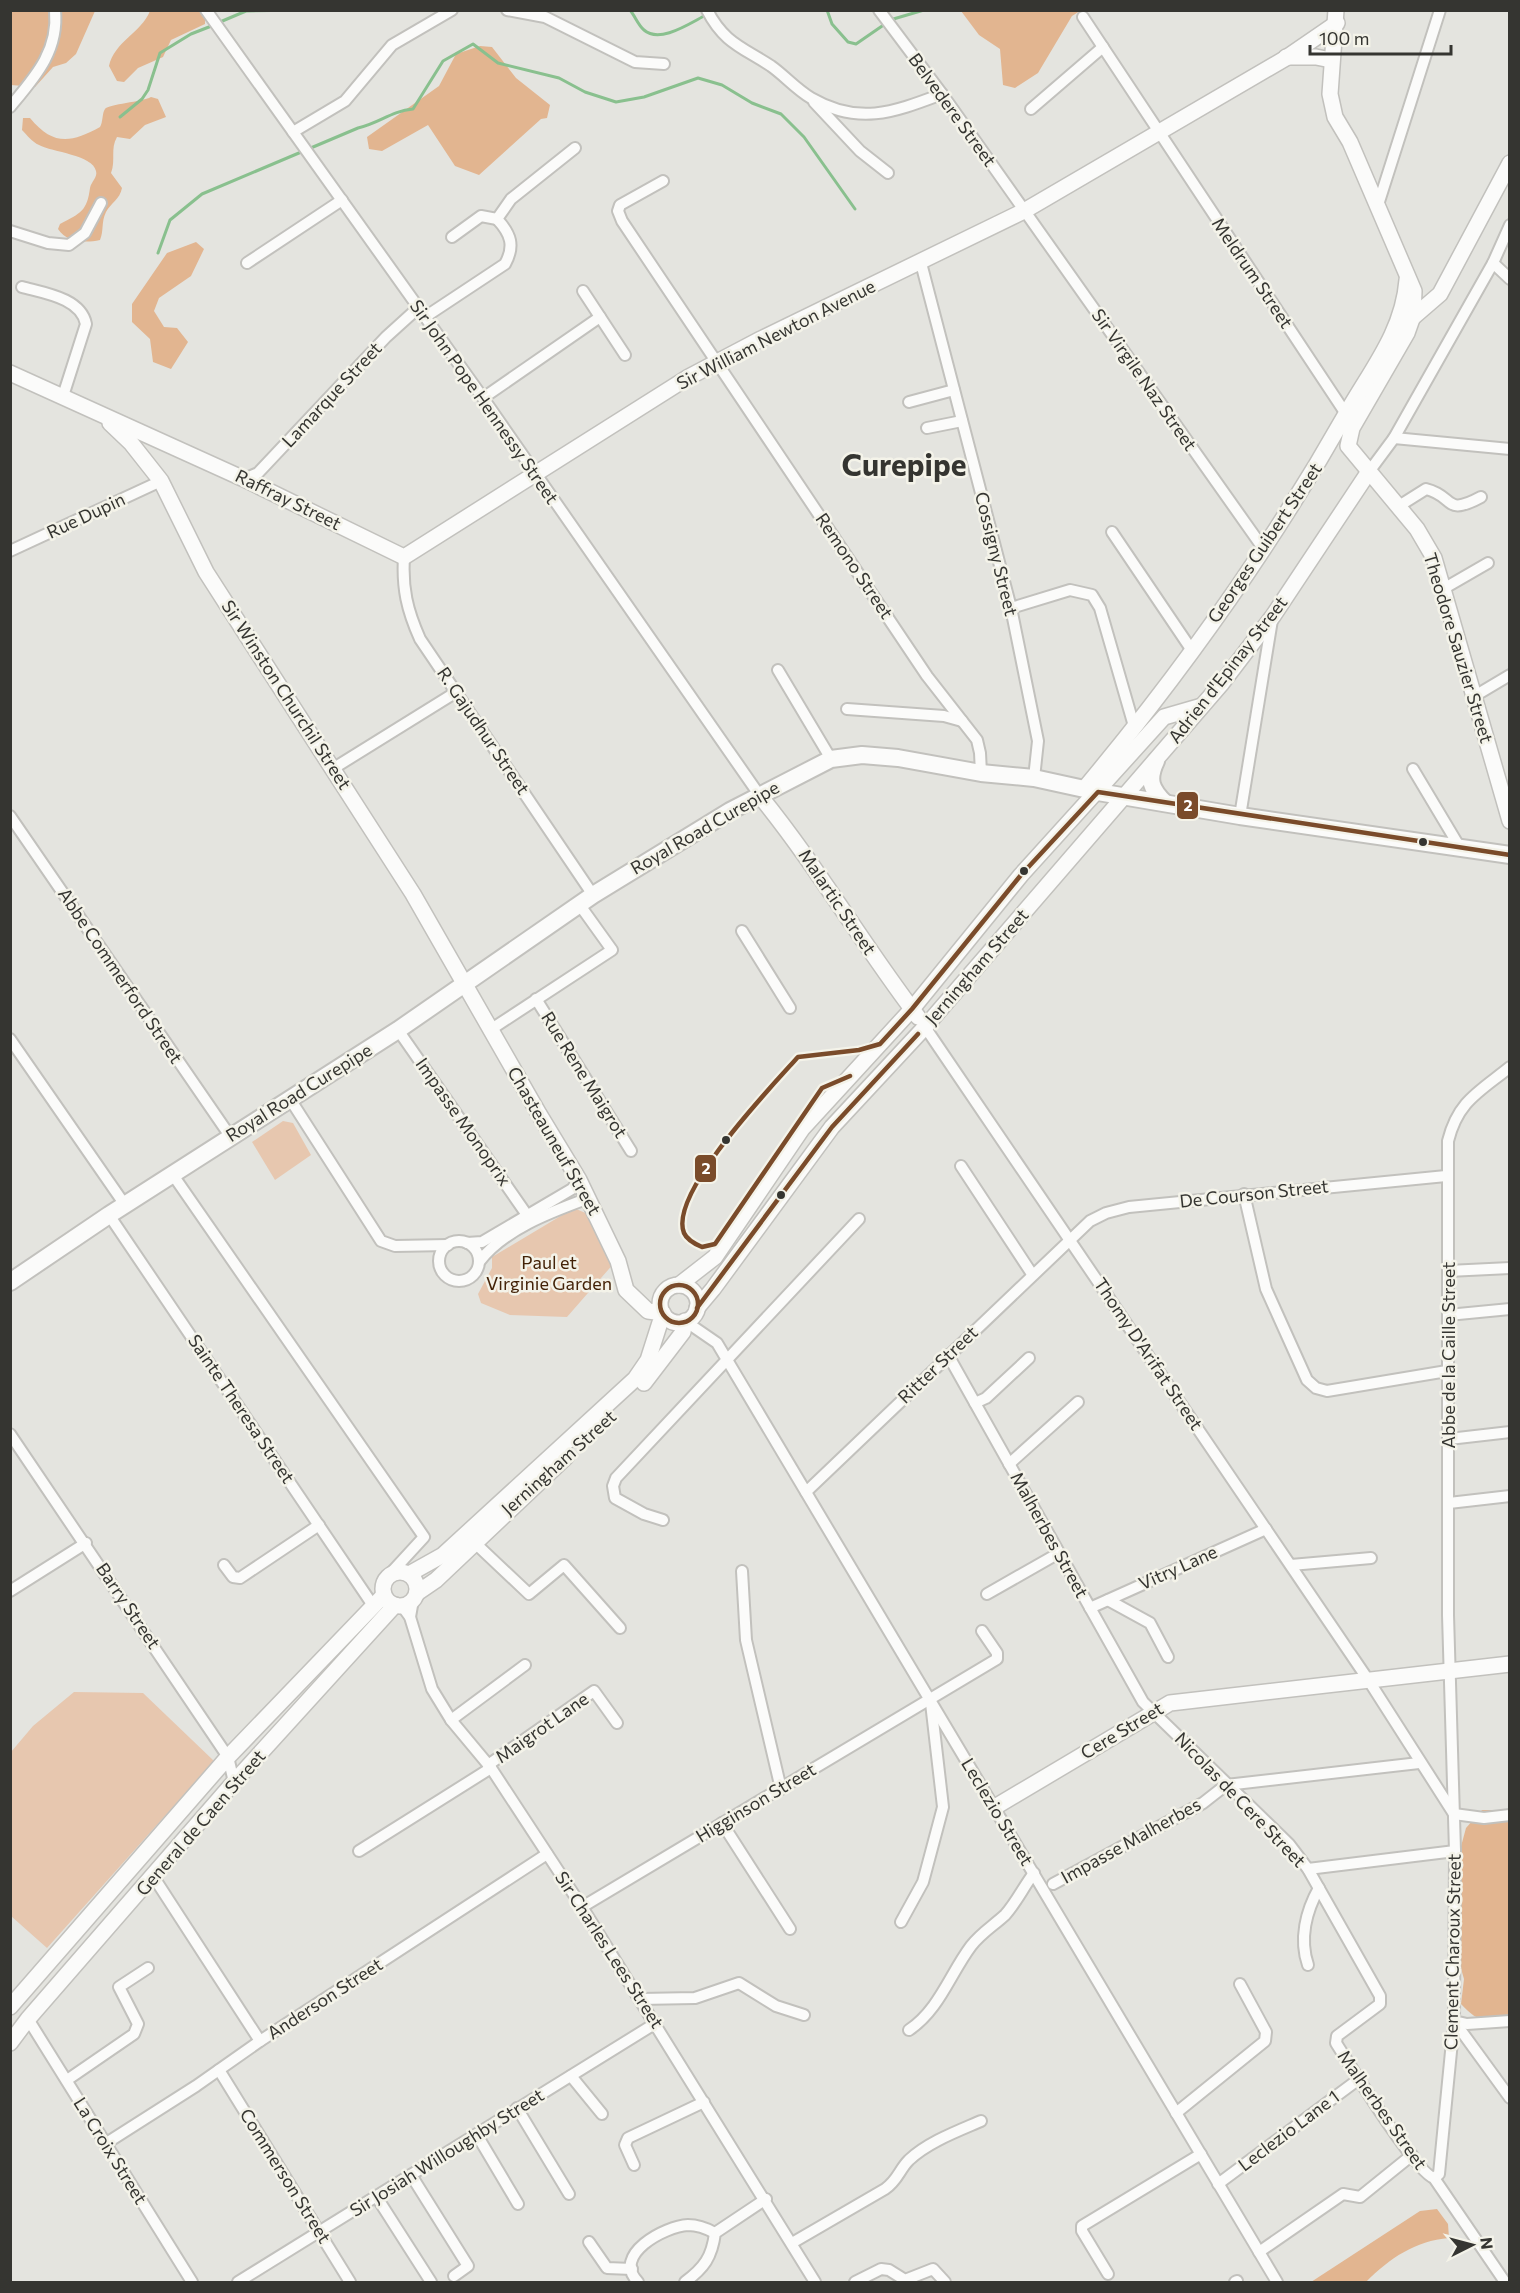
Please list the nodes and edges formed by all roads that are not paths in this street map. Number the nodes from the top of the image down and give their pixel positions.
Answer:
1 (55, 10) edge
2 (452, 10) edge
3 (507, 10) edge
4 (1440, 10) edge
5 (882, 14) edge
6 (209, 15) edge
7 (709, 15) edge
8 (1083, 17) dead end
9 (1337, 17) edge
10 (1103, 47) junction
11 (1286, 57) junction
12 (1331, 60) junction
13 (664, 64) dead end
14 (942, 94) junction
15 (810, 97) junction
16 (10, 107) edge
17 (1030, 109) dead end
18 (292, 132) junction
19 (1158, 133) junction
20 (575, 148) dead end
21 (1509, 163) edge
22 (888, 173) dead end
23 (663, 181) dead end
24 (342, 200) junction
25 (101, 203) dead end
26 (1377, 208) junction
27 (1024, 211) junction
28 (497, 219) junction
29 (1509, 225) edge
30 (10, 231) edge
31 (452, 237) dead end
32 (247, 263) dead end
33 (921, 263) junction
34 (1493, 263) junction
35 (1407, 277) junction
36 (1509, 279) edge
37 (22, 288) dead end
38 (583, 291) dead end
39 (1414, 291) junction
40 (1433, 301) junction
41 (418, 308) junction
42 (1413, 316) junction
43 (600, 317) junction
44 (425, 318) junction
45 (1388, 346) junction
46 (625, 355) dead end
47 (717, 362) junction
48 (12, 376) edge
49 (954, 390) junction
50 (63, 396) junction
51 (483, 398) junction
52 (909, 402) dead end
53 (101, 415) junction
54 (962, 421) junction
55 (1349, 421) junction
56 (927, 428) dead end
57 (1394, 438) junction
58 (171, 446) junction
59 (1509, 450) edge
60 (149, 464) junction
61 (1368, 473) junction
62 (536, 475) junction
63 (244, 479) junction
64 (162, 481) junction
65 (1481, 497) dead end
66 (1399, 506) junction
67 (1112, 532) dead end
68 (1263, 548) junction
69 (10, 551) edge
70 (404, 557) junction
71 (1488, 563) dead end
72 (1443, 589) junction
73 (1011, 608) junction
74 (1272, 616) junction
75 (1191, 649) junction
76 (778, 670) dead end
77 (1509, 675) edge
78 (458, 691) junction
79 (1473, 697) junction
80 (1202, 706) junction
81 (848, 709) dead end
82 (962, 721) junction
83 (1134, 726) junction
84 (831, 759) junction
85 (1155, 761) junction
86 (334, 768) junction
87 (1413, 769) dead end
88 (981, 773) junction
89 (1034, 778) junction
90 (1091, 791) junction
91 (760, 796) junction
92 (1125, 796) junction
93 (1166, 803) junction
94 (10, 816) edge
95 (1240, 816) junction
96 (1509, 821) edge
97 (1459, 846) junction
98 (1509, 855) edge
99 (586, 899) junction
100 (742, 931) dead end
101 (465, 983) junction
102 (536, 999) junction
103 (790, 1008) dead end
104 (912, 1009) junction
105 (925, 1027) junction
106 (398, 1030) junction
107 (490, 1030) junction
108 (10, 1039) edge
109 (1509, 1067) edge
110 (290, 1099) junction
111 (230, 1136) junction
112 (631, 1151) dead end
113 (961, 1166) dead end
114 (173, 1175) junction
115 (1446, 1176) junction
116 (579, 1180) junction
117 (1244, 1194) junction
118 (589, 1198) junction
119 (125, 1205) junction
120 (109, 1215) junction
121 (527, 1215) junction
122 (859, 1219) dead end
123 (1069, 1238) junction
124 (467, 1243) junction
125 (419, 1245) junction
126 (448, 1245) junction
127 (439, 1261) junction
128 (479, 1262) junction
129 (1509, 1268) edge
130 (1448, 1271) junction
131 (1032, 1274) junction
132 (10, 1282) edge
133 (679, 1285) junction
134 (662, 1296) junction
135 (637, 1300) junction
136 (697, 1308) junction
137 (1509, 1309) edge
138 (663, 1313) junction
139 (1448, 1316) junction
140 (685, 1321) junction
141 (948, 1356) junction
142 (1029, 1358) dead end
143 (727, 1360) junction
144 (1447, 1371) junction
145 (1078, 1402) dead end
146 (975, 1403) junction
147 (1509, 1432) edge
148 (10, 1434) edge
149 (1449, 1439) junction
150 (1009, 1464) junction
151 (806, 1492) junction
152 (1509, 1496) edge
153 (1449, 1503) junction
154 (663, 1520) dead end
155 (319, 1525) junction
156 (1266, 1528) junction
157 (86, 1543) junction
158 (475, 1543) junction
159 (1059, 1553) junction
160 (1371, 1558) dead end
161 (224, 1565) dead end
162 (1291, 1565) junction
163 (742, 1571) dead end
164 (390, 1574) junction
165 (409, 1574) junction
166 (362, 1590) junction
167 (10, 1591) edge
168 (987, 1594) dead end
169 (1108, 1600) junction
170 (397, 1602) junction
171 (1090, 1608) junction
172 (620, 1628) dead end
173 (982, 1631) dead end
174 (1168, 1657) dead end
175 (1509, 1664) edge
176 (525, 1665) dead end
177 (1451, 1669) junction
178 (1369, 1681) junction
179 (930, 1700) junction
180 (1153, 1711) junction
181 (451, 1720) junction
182 (617, 1723) dead end
183 (228, 1756) junction
184 (1419, 1763) junction
185 (489, 1767) junction
186 (234, 1782) junction
187 (1226, 1785) junction
188 (781, 1789) junction
189 (994, 1807) junction
190 (1454, 1814) junction
191 (1509, 1815) edge
192 (722, 1823) junction
193 (359, 1851) dead end
194 (1455, 1851) junction
195 (547, 1854) junction
196 (1308, 1869) junction
197 (1034, 1873) junction
198 (153, 1876) junction
199 (1053, 1884) dead end
200 (1319, 1888) junction
201 (582, 1907) junction
202 (901, 1922) dead end
203 (790, 1929) dead end
204 (1308, 1965) dead end
205 (148, 1968) dead end
206 (1240, 1984) dead end
207 (13, 1998) edge
208 (640, 1999) junction
209 (804, 2015) dead end
210 (28, 2019) junction
211 (1454, 2021) junction
212 (1509, 2021) edge
213 (656, 2023) junction
214 (909, 2030) dead end
215 (1337, 2036) joint
216 (260, 2041) junction
217 (10, 2043) edge
218 (219, 2070) junction
219 (571, 2076) junction
220 (1359, 2079) junction
221 (67, 2080) junction
222 (1509, 2098) edge
223 (704, 2102) junction
224 (517, 2108) junction
225 (602, 2114) dead end
226 (1176, 2114) junction
227 (981, 2121) dead end
228 (477, 2135) junction
229 (105, 2144) junction
230 (1200, 2154) junction
231 (1412, 2155) junction
232 (634, 2165) dead end
233 (411, 2175) junction
234 (1434, 2178) junction
235 (1218, 2184) junction
236 (569, 2194) dead end
237 (376, 2196) junction
238 (765, 2199) junction
239 (518, 2204) dead end
240 (320, 2232) junction
241 (715, 2233) junction
242 (589, 2242) dead end
243 (792, 2243) junction
244 (1259, 2252) junction
245 (632, 2269) junction
246 (1108, 2274) dead end
247 (454, 2276) dead end
248 (192, 2283) edge
249 (238, 2283) edge
250 (350, 2283) edge
251 (431, 2283) edge
252 (638, 2283) edge
253 (685, 2283) edge
254 (815, 2283) edge
255 (855, 2283) edge
256 (945, 2283) edge
257 (1277, 2283) edge
258 (1505, 2283) edge

1 - 16 street
2 - 18 street
3 - 13 street
4 - 26 street
5 - 14 street, Belvedere Street
6 - 18 street, Sir John Pope Hennessy Street
7 - 15 street
8 - 10 street, Meldrum Street
9 - 11 street
9 - 12 street, Georges Guibert Street
10 - 17 street
10 - 19 street, Meldrum Street
11 - 12 street
11 - 19 street
12 - 26 street, Georges Guibert Street
14 - 15 street
14 - 27 street, Belvedere Street
15 - 22 street
18 - 24 street, Sir John Pope Hennessy Street
19 - 27 street, Sir William Newton Avenue
19 - 55 street, Meldrum Street
20 - 28 street
21 - 40 street
23 - 47 street, Remono Street
24 - 32 street
24 - 41 street, Sir John Pope Hennessy Street
25 - 30 street
26 - 35 street, Georges Guibert Street
27 - 33 street, Sir William Newton Avenue
27 - 68 street, Sir Virgile Naz Street
28 - 31 street
28 - 44 street
29 - 34 street
33 - 47 street, Sir William Newton Avenue
33 - 49 street, Cossigny Street
34 - 36 street
34 - 57 street
35 - 39 street, Georges Guibert Street
35 - 45 street, Georges Guibert Street
37 - 50 street
38 - 43 street
39 - 40 street
39 - 42 street, Georges Guibert Street
40 - 42 street
41 - 44 street, Sir John Pope Hennessy Street
41 - 63 street, Lamarque Street
42 - 45 street
42 - 55 street, Georges Guibert Street
43 - 46 street
43 - 51 street
44 - 51 street, Sir John Pope Hennessy Street
45 - 55 street, Georges Guibert Street
47 - 62 street, Sir William Newton Avenue
47 - 82 street, Remono Street
48 - 50 street, Raffray Street
49 - 52 street
49 - 54 street, Cossigny Street
50 - 53 street, Raffray Street
51 - 62 street, Sir John Pope Hennessy Street
53 - 58 street, Raffray Street
53 - 60 street, Sir Winston Churchil Street
54 - 56 street
54 - 73 street, Cossigny Street
55 - 61 street, Theodore Sauzier Street
55 - 68 street, Georges Guibert Street
57 - 59 street
57 - 61 street
58 - 60 street
58 - 63 street, Raffray Street
60 - 64 street, Sir Winston Churchil Street
61 - 66 street, Theodore Sauzier Street
61 - 74 street, Adrien d'Epinay Street
62 - 70 street, Sir William Newton Avenue
62 - 91 street, Sir John Pope Hennessy Street
63 - 70 street, Raffray Street
64 - 69 street, Rue Dupin
64 - 86 street, Sir Winston Churchil Street
65 - 66 street
66 - 72 street, Theodore Sauzier Street
67 - 75 street
68 - 75 street, Georges Guibert Street
70 - 78 street, R. Gajudhur Street
71 - 72 street
72 - 79 street, Theodore Sauzier Street
73 - 83 street
73 - 89 street, Cossigny Street
74 - 80 street, Adrien d'Epinay Street
74 - 95 street
75 - 83 street, Georges Guibert Street
76 - 84 street
77 - 79 street
78 - 86 street
78 - 99 street, R. Gajudhur Street
79 - 96 street, Theodore Sauzier Street
80 - 85 street, Adrien d'Epinay Street
80 - 90 street
81 - 82 street
82 - 88 street, Remono Street
83 - 90 street, Georges Guibert Street
84 - 88 main road, Royal Road Curepipe
84 - 91 main road, Royal Road Curepipe
85 - 92 street, Adrien d'Epinay Street
85 - 93 main road
86 - 101 street, Sir Winston Churchil Street
87 - 97 street
88 - 89 main road, Royal Road Curepipe
89 - 90 main road, Royal Road Curepipe
90 - 92 main road, Royal Road Curepipe
90 - 104 street, Jerningham Street
91 - 99 main road, Royal Road Curepipe
91 - 104 street, Malartic Street
92 - 93 main road, Royal Road Curepipe
92 - 105 street, Jerningham Street
93 - 95 main road, Royal Road Curepipe
94 - 111 street, Abbe Commerford Street
95 - 97 main road, Royal Road Curepipe
97 - 98 main road, Royal Road Curepipe
99 - 101 main road, Royal Road Curepipe
99 - 102 street, R. Gajudhur Street
100 - 103 street
101 - 106 main road, Royal Road Curepipe
101 - 107 street, Chasteauneuf Street
102 - 107 street
102 - 112 street, Rue Rene Maigrot
104 - 105 street, Malartic Street
104 - 133 street, Jerningham Street
105 - 123 street, Thomy D'Arifat Street
105 - 136 street, Jerningham Street
106 - 110 main road, Royal Road Curepipe
106 - 121 street, Impasse Monoprix
107 - 116 street, Chasteauneuf Street
108 - 119 street
109 - 115 street, Abbe de la Caille Street
110 - 111 main road, Royal Road Curepipe
110 - 125 street
111 - 114 main road, Royal Road Curepipe
113 - 131 street
114 - 119 main road, Royal Road Curepipe
114 - 164 street
115 - 117 street, De Courson Street
115 - 130 street, Abbe de la Caille Street
116 - 118 street, Chasteauneuf Street
116 - 121 street
117 - 123 street, De Courson Street
117 - 144 street
118 - 128 street
118 - 135 street, Chasteauneuf Street
119 - 120 main road, Royal Road Curepipe
120 - 132 main road, Royal Road Curepipe
120 - 155 street, Sainte Theresa Street
121 - 124 street
122 - 143 street
123 - 131 street, Ritter Street
123 - 156 street, Thomy D'Arifat Street
124 - 126 street
124 - 128 street
125 - 126 street
125 - 127 street
126 - 127 street
127 - 128 street
129 - 130 street
130 - 139 street, Abbe de la Caille Street
131 - 141 street, Ritter Street
133 - 134 street
133 - 136 street
134 - 135 street
134 - 138 street
135 - 138 street
136 - 140 street
137 - 139 street
138 - 140 street
138 - 165 street, Jerningham Street
139 - 144 street, Abbe de la Caille Street
140 - 143 street, Leclezio Street
140 - 158 street, Jerningham Street
141 - 146 street, Malherbes Street
141 - 151 street, Ritter Street
142 - 146 street
143 - 151 street, Leclezio Street
143 - 154 street
144 - 149 street, Abbe de la Caille Street
145 - 150 street
146 - 150 street, Malherbes Street
147 - 149 street
148 - 157 street, Barry Street
149 - 153 street, Abbe de la Caille Street
150 - 159 street, Malherbes Street
151 - 179 street, Leclezio Street
152 - 153 street
153 - 177 street, Abbe de la Caille Street
155 - 161 street
155 - 166 street, Sainte Theresa Street
156 - 162 street, Thomy D'Arifat Street
156 - 169 street, Vitry Lane
157 - 167 street
157 - 183 street, Barry Street
158 - 170 street, Jerningham Street
158 - 172 street
159 - 168 street
159 - 171 street, Malherbes Street
160 - 162 street
162 - 178 street, Thomy D'Arifat Street
163 - 188 street
164 - 165 street
164 - 170 street
165 - 170 street
166 - 170 street, Sainte Theresa Street
166 - 170 street
169 - 171 street, Vitry Lane
169 - 174 street
170 - 181 street, Sir Charles Lees Street
170 - 183 street, General de Caen Street
170 - 186 street, General de Caen Street
171 - 180 street, Malherbes Street
173 - 179 street, Higginson Street
175 - 177 street, Cere Street
176 - 181 street
177 - 178 street, Cere Street
177 - 190 street, Clement Charoux Street
178 - 180 street, Cere Street
178 - 184 street, Thomy D'Arifat Street
179 - 188 street, Higginson Street
179 - 189 street, Leclezio Street
179 - 202 street
180 - 187 street, Nicolas de Cere Street
180 - 189 street, Cere Street
181 - 185 street, Sir Charles Lees Street
182 - 185 street, Maigrot Lane
183 - 186 street, Barry Street
183 - 207 street, General de Caen Street
184 - 187 street
184 - 190 street, Thomy D'Arifat Street
185 - 193 street
185 - 195 street, Sir Charles Lees Street
186 - 198 street, General de Caen Street
187 - 196 street, Nicolas de Cere Street
187 - 199 street, Impasse Malherbes
188 - 192 street, Higginson Street
189 - 197 street, Leclezio Street
190 - 191 street
190 - 194 street, Clement Charoux Street
192 - 201 street, Higginson Street
192 - 203 street
194 - 196 street
194 - 211 street, Clement Charoux Street
195 - 201 street, Sir Charles Lees Street
195 - 216 street, Anderson Street
196 - 200 street, Nicolas de Cere Street
197 - 214 street
197 - 226 street, Leclezio Street
198 - 210 street, General de Caen Street
198 - 216 street
200 - 204 street
200 - 215 street, Nicolas de Cere Street
201 - 208 street, Sir Charles Lees Street
205 - 221 street
206 - 226 street
207 - 210 street
208 - 209 street
208 - 213 street, Sir Charles Lees Street
210 - 217 street, General de Caen Street
210 - 221 street, La Croix Street
211 - 212 street
211 - 222 street
211 - 234 street, Clement Charoux Street
213 - 219 street, Sir Josiah Willoughby Street
213 - 223 street, Sir Charles Lees Street
215 - 220 street, Malherbes Street
216 - 218 street, Anderson Street
218 - 229 street, Anderson Street
218 - 240 street, Commerson Street
219 - 224 street, Sir Josiah Willoughby Street
219 - 225 street
220 - 231 street, Malherbes Street
220 - 235 street, Leclezio Lane 1
221 - 229 street, La Croix Street
223 - 232 street
223 - 238 street, Sir Charles Lees Street
224 - 228 street, Sir Josiah Willoughby Street
224 - 236 street
226 - 230 street, Leclezio Street
227 - 243 street
228 - 233 street, Sir Josiah Willoughby Street
228 - 239 street
229 - 248 street, La Croix Street
230 - 235 street, Leclezio Street
230 - 246 street
231 - 234 street, Malherbes Street
231 - 244 street
233 - 237 street, Sir Josiah Willoughby Street
233 - 247 street
234 - 258 street
235 - 244 street, Leclezio Street
237 - 240 street, Sir Josiah Willoughby Street
237 - 251 street
238 - 241 street
238 - 243 street, Sir Charles Lees Street
240 - 249 street, Sir Josiah Willoughby Street
240 - 250 street, Commerson Street
241 - 245 street
241 - 253 street
242 - 245 street
243 - 254 street, Sir Charles Lees Street
244 - 257 street, Leclezio Street
245 - 252 street
255 - 256 street

